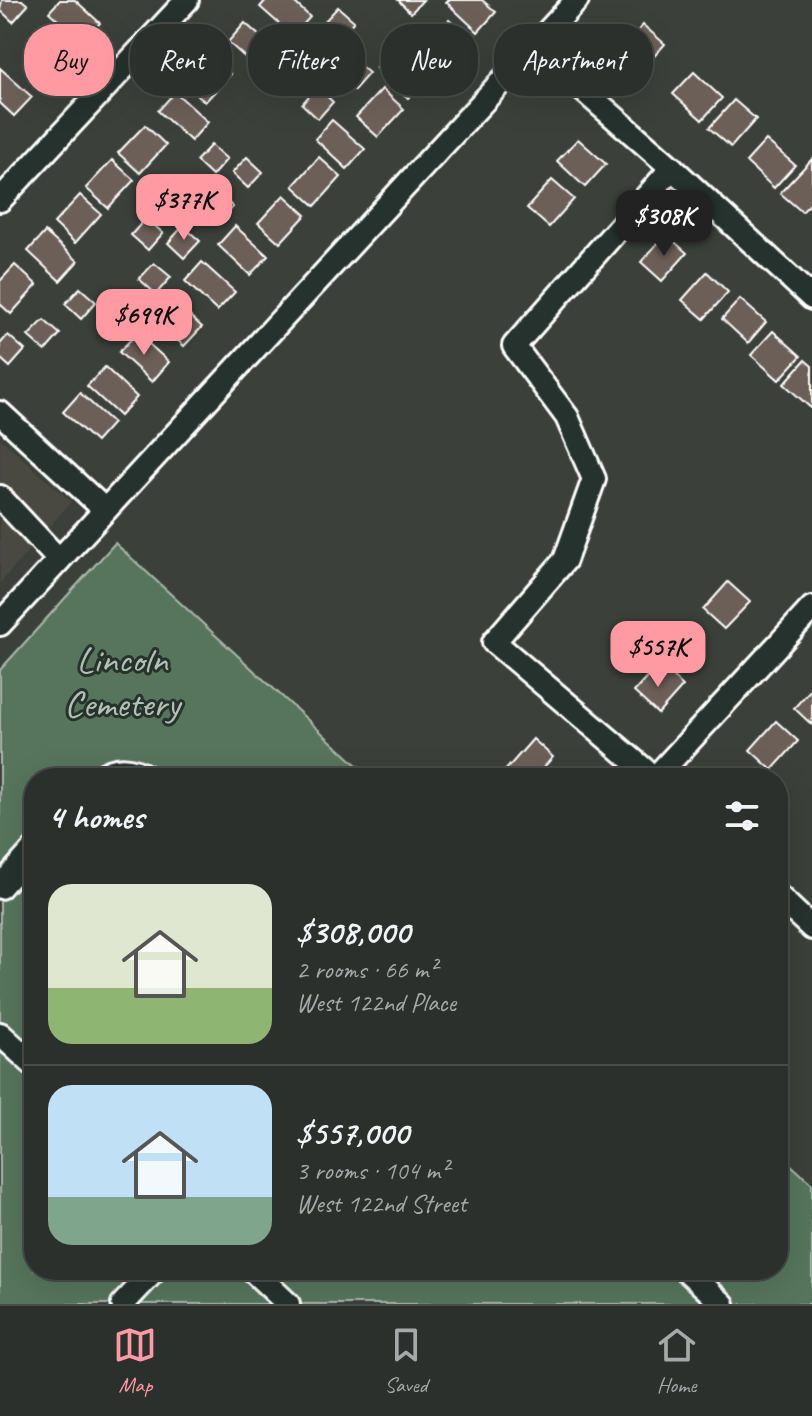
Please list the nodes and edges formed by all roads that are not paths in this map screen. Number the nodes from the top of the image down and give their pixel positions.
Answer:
1 (187, 0) edge
2 (577, 0) edge
3 (555, 24) edge
4 (494, 90) edge
5 (590, 96) edge
6 (672, 168) junction
7 (0, 200) edge
8 (812, 298) edge
9 (0, 413) edge
10 (0, 497) edge
11 (105, 510) junction
12 (59, 560) junction
13 (812, 608) edge
14 (0, 624) edge
15 (642, 768) edge
16 (663, 768) edge
17 (24, 860) edge
18 (0, 887) edge
19 (788, 905) edge
20 (812, 928) edge
21 (0, 1034) edge
22 (24, 1056) edge
23 (146, 1280) edge
24 (263, 1280) edge
25 (697, 1280) edge
26 (123, 1304) edge
27 (288, 1304) edge
28 (723, 1304) edge

1 - 7 street
2 - 3 street
4 - 11 street
5 - 6 street
6 - 8 street
6 - 15 street
9 - 11 street
10 - 12 street
11 - 12 street
12 - 14 street
13 - 16 street
17 - 18 street
19 - 20 street
21 - 22 street
23 - 26 street
24 - 27 street
25 - 28 street

